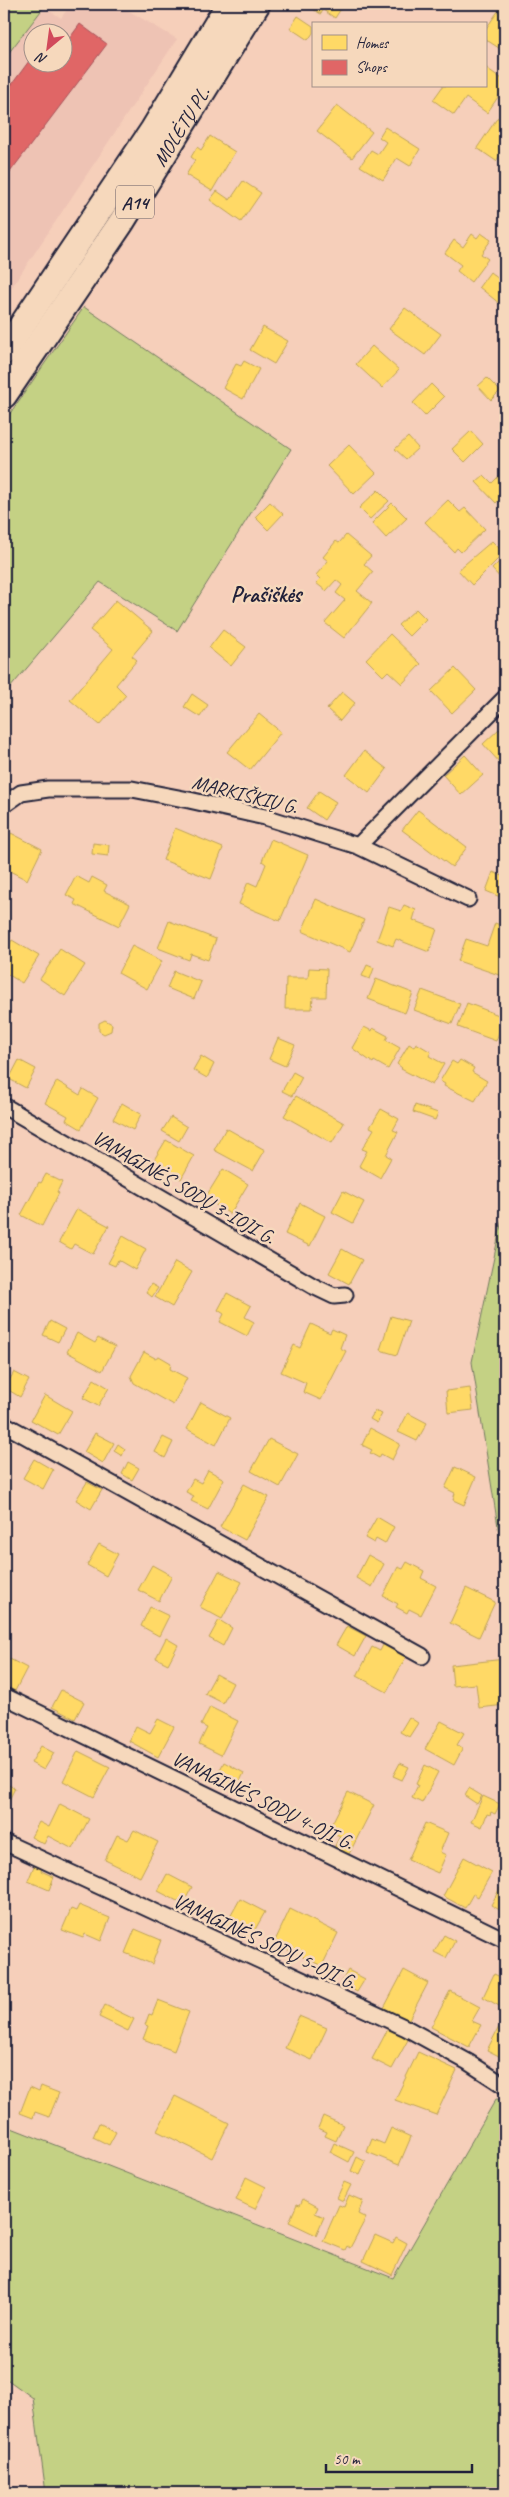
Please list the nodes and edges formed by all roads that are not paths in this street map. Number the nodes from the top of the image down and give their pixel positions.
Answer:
1 (229, 4) edge
2 (257, 4) edge
3 (4, 352) edge
4 (4, 395) edge
5 (505, 698) edge
6 (4, 805) edge
7 (358, 846) junction
8 (468, 900) dead end
9 (4, 1106) edge
10 (345, 1295) dead end
11 (4, 1424) edge
12 (422, 1656) dead end
13 (4, 1696) edge
14 (4, 1842) edge
15 (505, 1940) edge
16 (505, 2086) edge

1 - 3 highway, MOLĖTŲ PL. / A14
2 - 4 highway, MOLĖTŲ PL. / A14
5 - 7 street
6 - 7 street, MARKIŠKIŲ G.
7 - 8 street, MARKIŠKIŲ G.
9 - 10 street, VANAGINĖS SODŲ 3-IOJI G.
11 - 12 street
13 - 15 street, VANAGINĖS SODŲ 4-OJI G.
14 - 16 street, VANAGINĖS SODŲ 5-OJI G.

